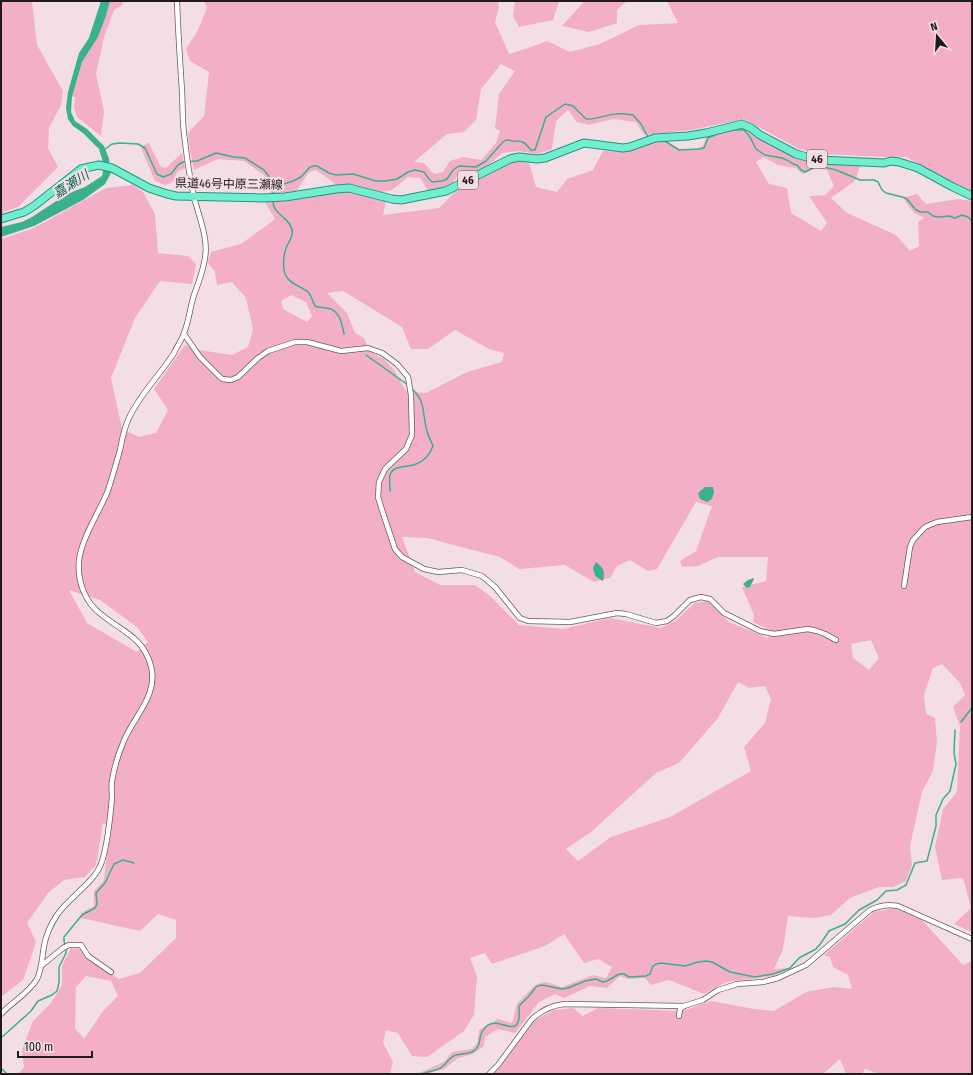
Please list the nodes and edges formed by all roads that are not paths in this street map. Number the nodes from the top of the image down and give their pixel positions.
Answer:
1 (176, 1) edge
2 (972, 196) edge
3 (194, 197) junction
4 (1, 219) edge
5 (184, 334) junction
6 (972, 517) edge
7 (904, 586) dead end
8 (836, 640) dead end
9 (972, 939) edge
10 (41, 966) junction
11 (111, 972) dead end
12 (684, 1006) junction
13 (1, 1014) edge
14 (679, 1016) dead end
15 (489, 1074) edge

1 - 3 street
2 - 3 main road, 県道46号中原三瀬線 / 46
3 - 4 main road, 県道46号中原三瀬線
3 - 5 street
5 - 8 street
5 - 10 street
6 - 7 street
9 - 12 street
10 - 11 street
10 - 13 street
12 - 14 street
12 - 15 street

